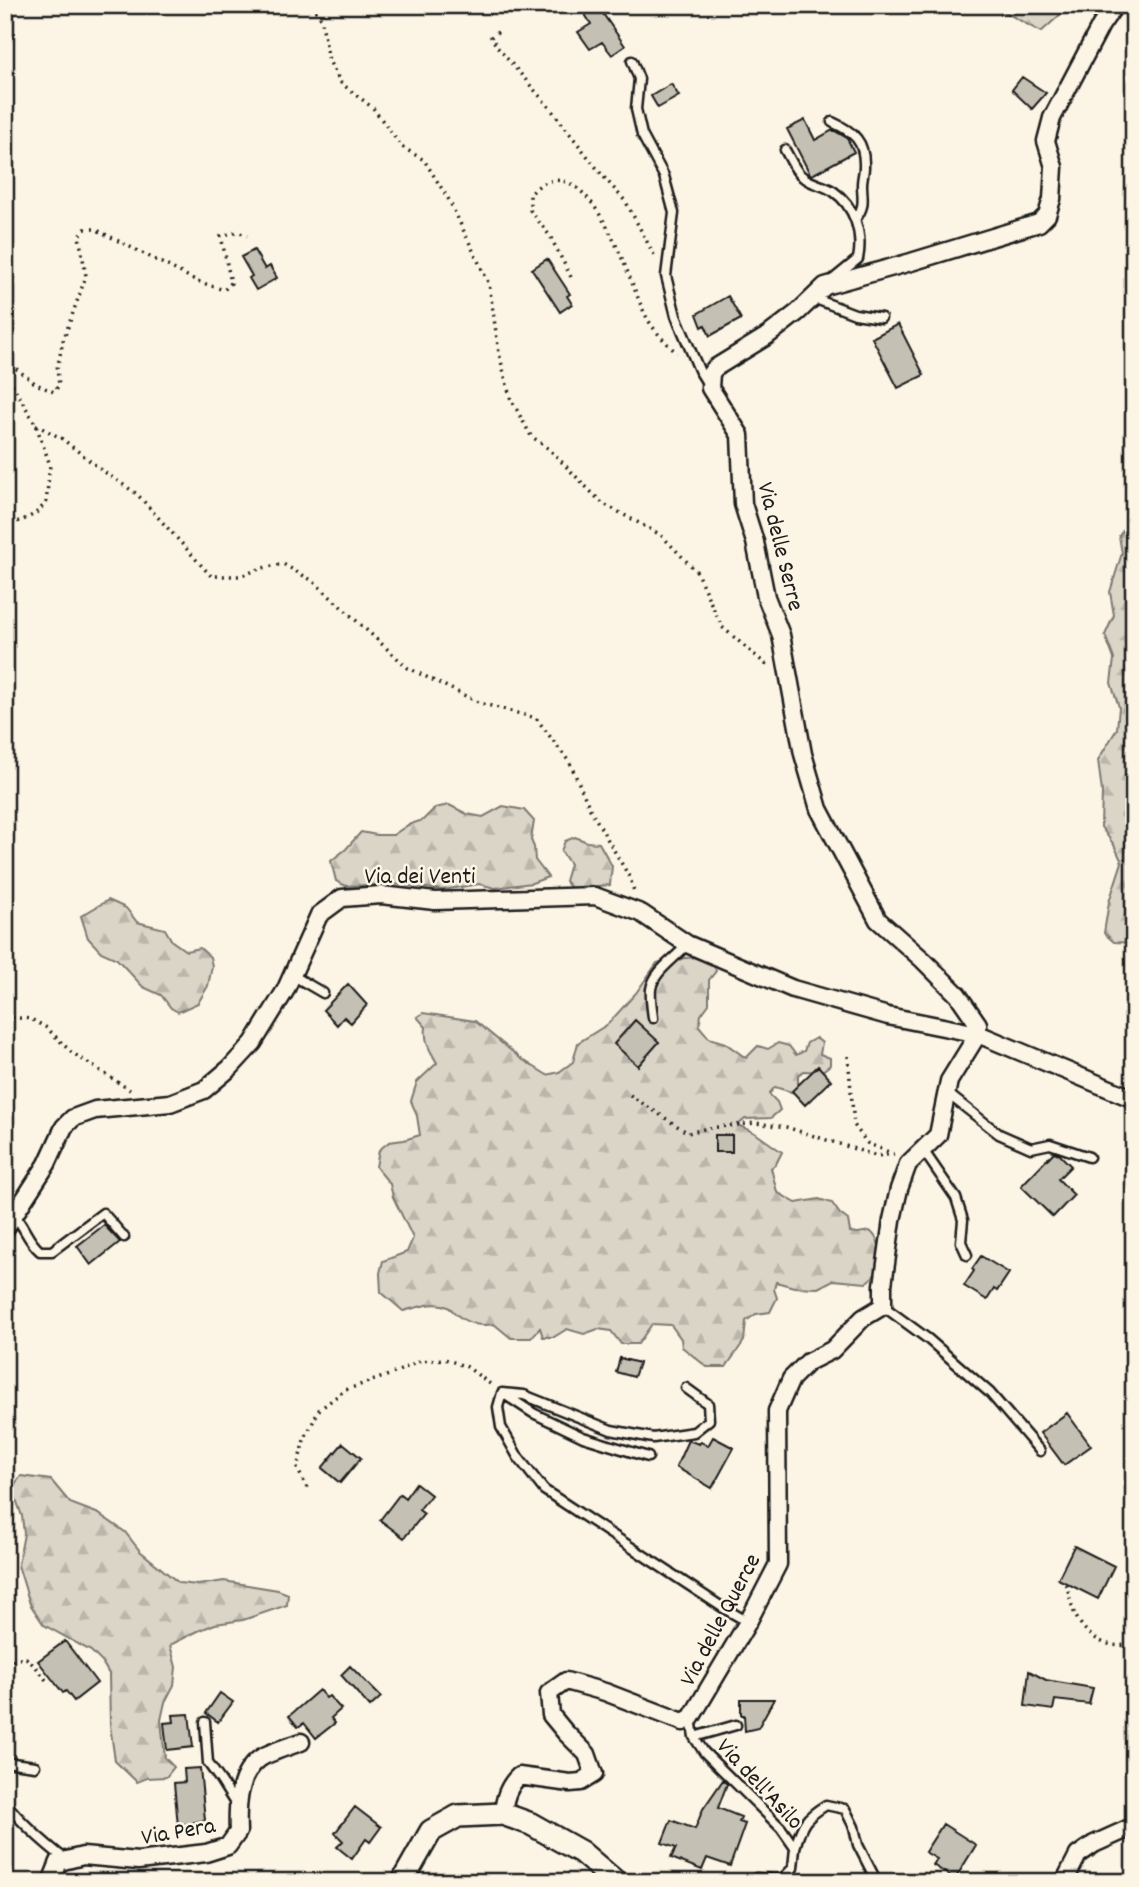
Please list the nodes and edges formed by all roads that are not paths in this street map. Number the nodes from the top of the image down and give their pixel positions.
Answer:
1 (1115, 5) edge
2 (632, 61) dead end
3 (832, 122) dead end
4 (785, 150) dead end
5 (855, 220) junction
6 (825, 286) junction
7 (813, 298) junction
8 (881, 318) dead end
9 (710, 388) junction
10 (687, 944) junction
11 (292, 975) junction
12 (323, 993) dead end
13 (653, 1018) dead end
14 (978, 1034) junction
15 (947, 1093) junction
16 (1134, 1099) edge
17 (923, 1150) junction
18 (1089, 1157) dead end
19 (10, 1222) edge
20 (124, 1237) dead end
21 (967, 1255) dead end
22 (883, 1306) junction
23 (686, 1388) dead end
24 (502, 1393) junction
25 (1040, 1451) dead end
26 (648, 1457) dead end
27 (748, 1622) junction
28 (691, 1718) junction
29 (205, 1722) dead end
30 (736, 1725) dead end
31 (694, 1737) junction
32 (300, 1742) dead end
33 (5, 1762) edge
34 (35, 1766) dead end
35 (5, 1802) edge
36 (237, 1807) junction
37 (503, 1814) junction
38 (1134, 1826) edge
39 (795, 1847) junction
40 (66, 1860) junction
41 (756, 1878) dead end
42 (51, 1882) edge
43 (404, 1882) edge
44 (616, 1882) edge
45 (877, 1882) edge
46 (1064, 1882) edge

1 - 6 street
2 - 9 lane
3 - 5 lane
4 - 5 lane
5 - 6 lane
6 - 7 street
7 - 8 lane
7 - 9 street
9 - 14 street, Via delle Serre
10 - 11 street, Via dei Venti
10 - 13 lane
10 - 14 street, Via dei Venti
11 - 12 lane
11 - 19 street, Via dei Venti
14 - 15 street
14 - 16 street, Via dei Venti
15 - 17 street
15 - 18 lane
17 - 21 lane
17 - 22 street
19 - 20 lane
22 - 25 lane
22 - 27 street, Via delle Querce
23 - 24 lane
24 - 26 lane
24 - 27 lane
27 - 28 street, Via delle Querce
28 - 31 lane, Via dell'Asilo
28 - 37 street, Via delle Querce
29 - 36 lane
30 - 31 lane
31 - 39 lane, Via dell'Asilo
32 - 36 street, Via Pera
33 - 34 lane
35 - 40 lane
36 - 40 street, Via Pera
37 - 43 street
37 - 44 street
38 - 46 street
39 - 41 lane
39 - 45 lane, Via dell'Asilo
40 - 42 street

